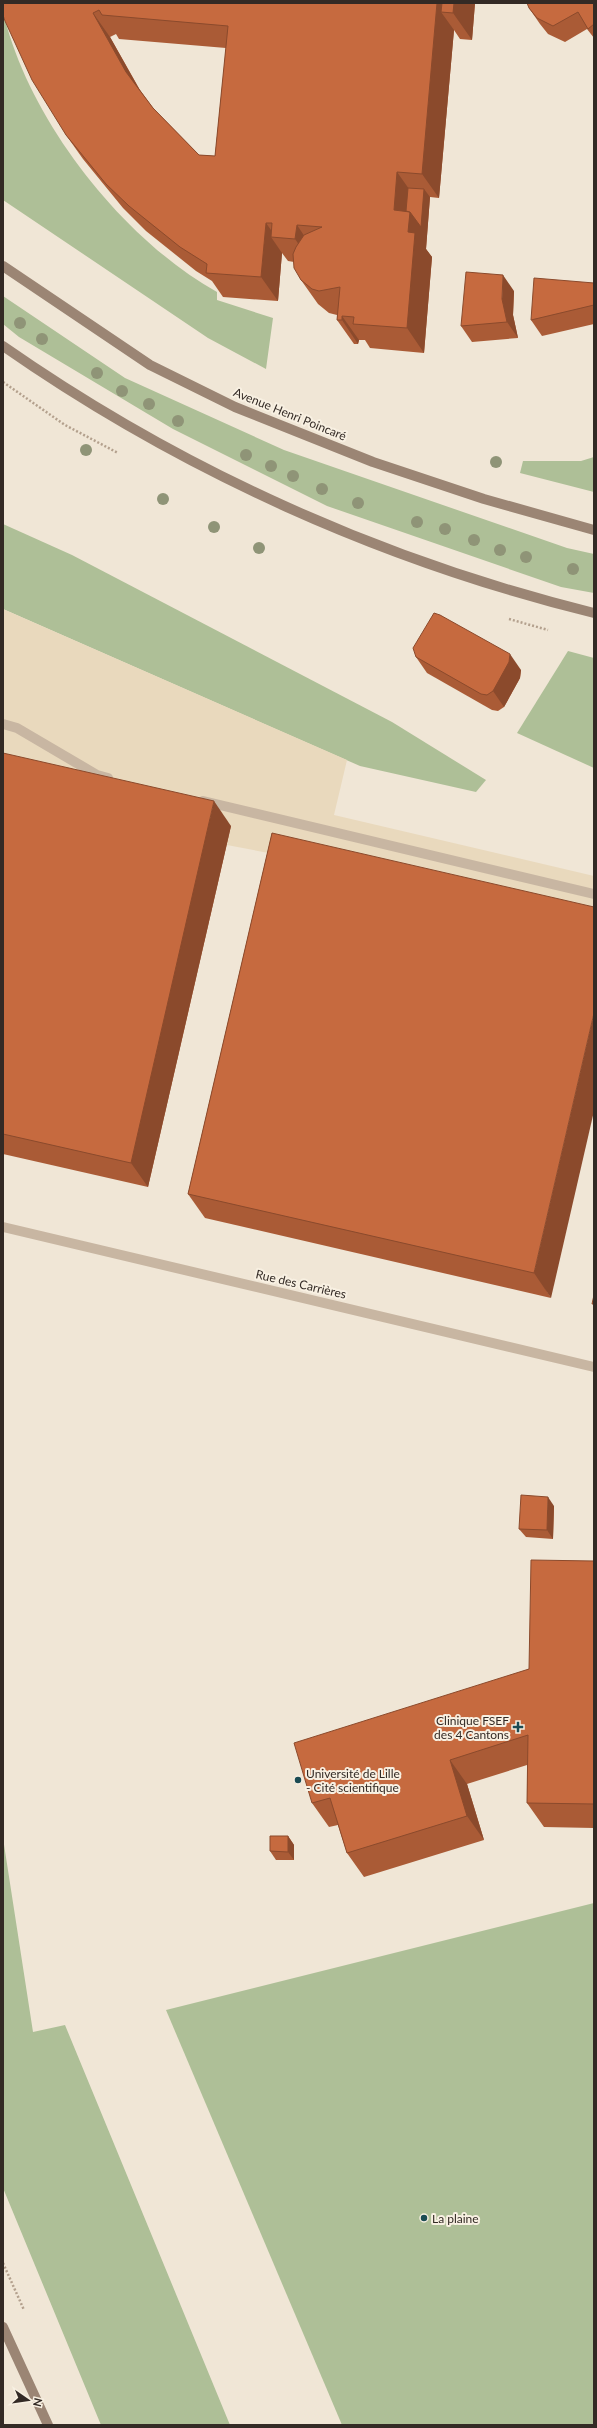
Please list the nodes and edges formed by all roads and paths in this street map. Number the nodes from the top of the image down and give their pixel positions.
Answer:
1 (3, 266) edge
2 (3, 346) edge
3 (594, 530) edge
4 (594, 613) edge
5 (3, 724) edge
6 (120, 781) edge
7 (189, 798) edge
8 (594, 894) edge
9 (3, 1228) edge
10 (594, 1367) edge
11 (3, 2327) edge
12 (48, 2425) edge

1 - 3 street, Avenue Henri Poincaré
2 - 4 street
5 - 6 street
7 - 8 street
9 - 10 street, Rue des Carrières
11 - 12 street

